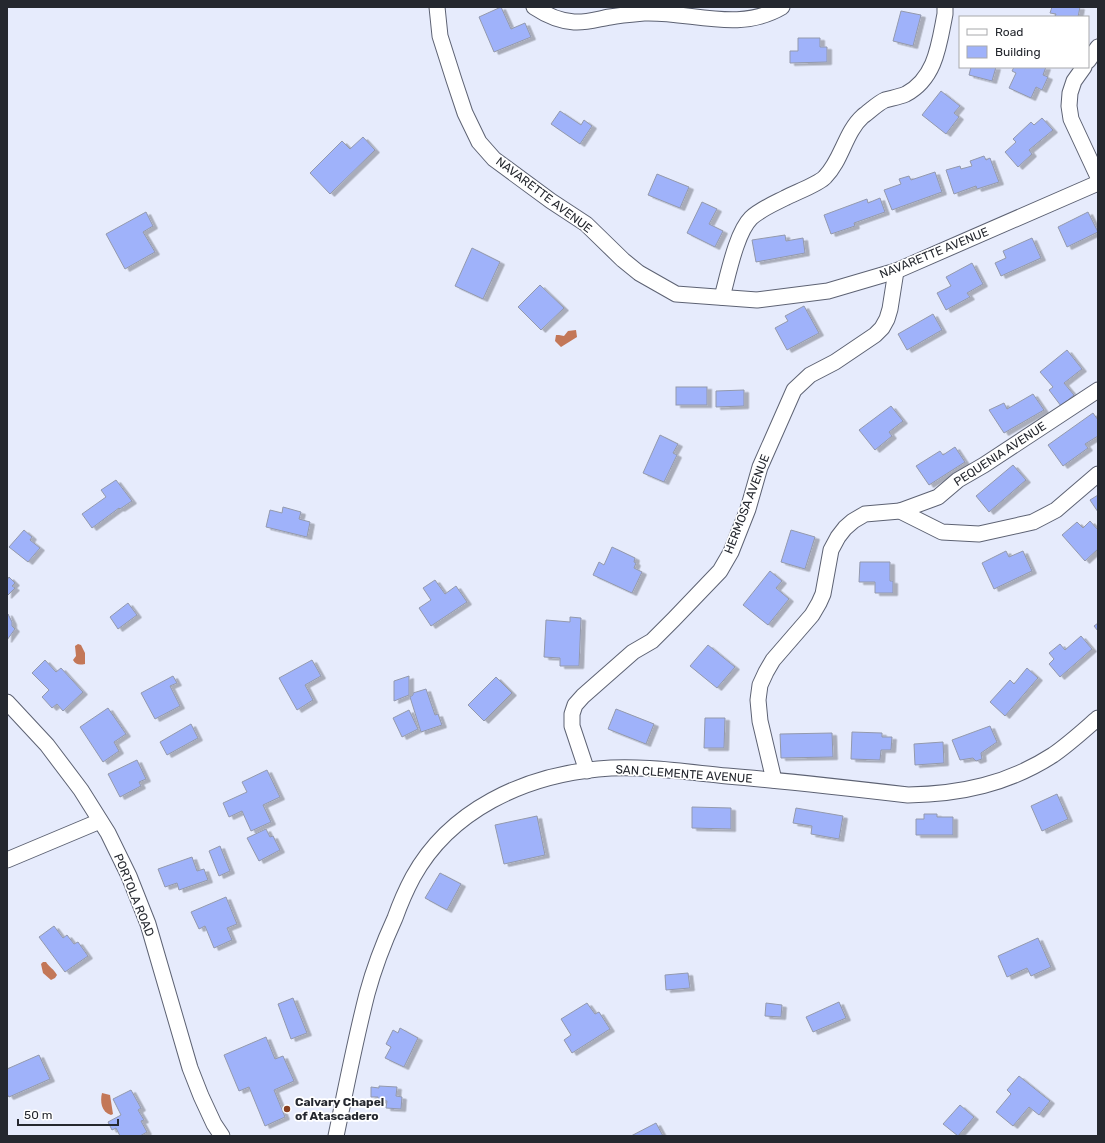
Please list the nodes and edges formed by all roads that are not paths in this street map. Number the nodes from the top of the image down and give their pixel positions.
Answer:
1 (436, 7) edge
2 (534, 7) edge
3 (782, 7) edge
4 (945, 7) edge
5 (1098, 47) edge
6 (1089, 60) edge
7 (1083, 68) edge
8 (1098, 176) edge
9 (1098, 183) edge
10 (896, 271) junction
11 (722, 297) junction
12 (1098, 390) edge
13 (1098, 474) edge
14 (900, 511) junction
15 (7, 702) edge
16 (1098, 718) edge
17 (587, 771) junction
18 (774, 780) junction
19 (100, 821) junction
20 (7, 860) edge
21 (222, 1136) edge
22 (336, 1136) edge

1 - 11 street, NAVARETTE AVENUE
2 - 3 street
4 - 11 street
5 - 6 street
7 - 8 street
9 - 10 street, NAVARETTE AVENUE
10 - 11 street, NAVARETTE AVENUE
10 - 17 street, HERMOSA AVENUE
12 - 14 street, PEQUENIA AVENUE
13 - 14 street
14 - 18 street, PEQUENIA AVENUE
15 - 19 street, PORTOLA ROAD
16 - 18 street, SAN CLEMENTE AVENUE
17 - 18 street, SAN CLEMENTE AVENUE
17 - 22 street, SAN CLEMENTE AVENUE
19 - 20 street
19 - 21 street, PORTOLA ROAD

